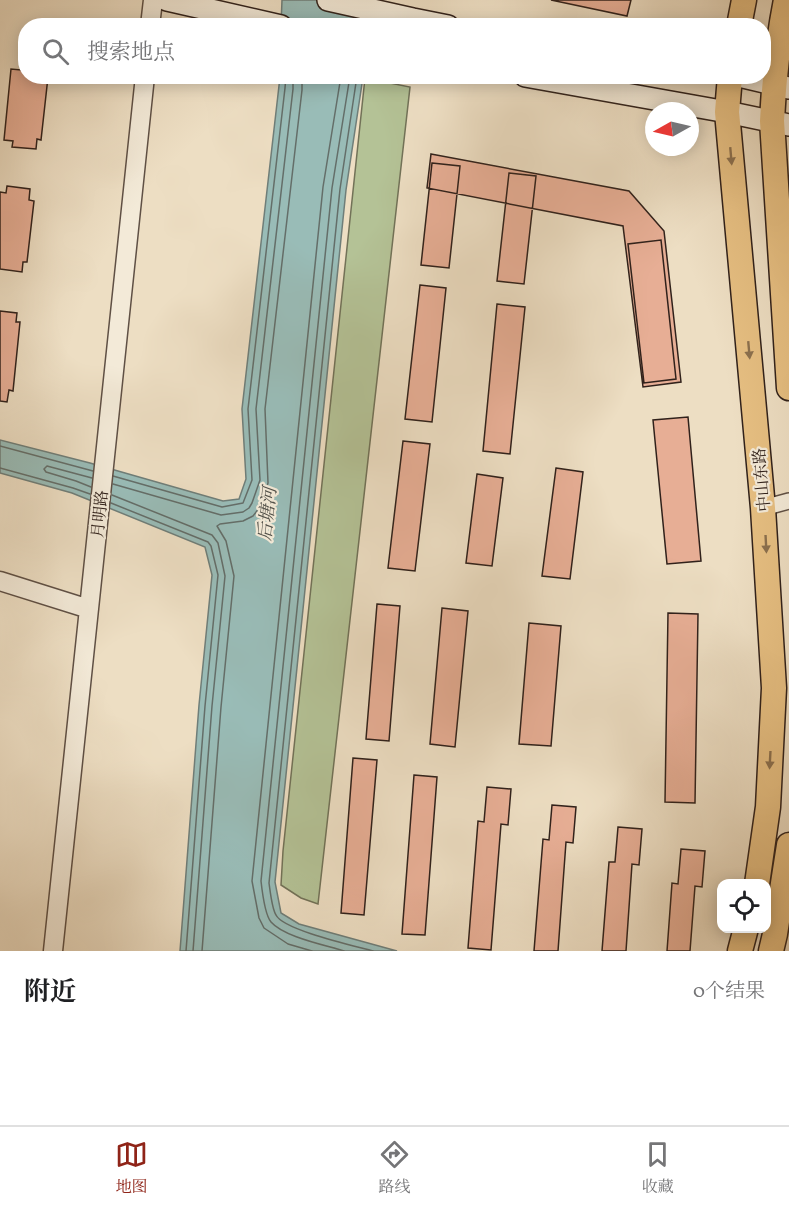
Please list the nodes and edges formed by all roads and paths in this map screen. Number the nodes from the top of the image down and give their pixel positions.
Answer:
1 (153, 0) edge
2 (168, 0) edge
3 (328, 0) edge
4 (744, 0) edge
5 (786, 0) edge
6 (151, 18) edge
7 (249, 18) edge
8 (404, 18) edge
9 (741, 18) edge
10 (144, 84) edge
11 (570, 84) edge
12 (729, 84) edge
13 (782, 86) edge
14 (727, 112) junction
15 (780, 123) edge
16 (789, 388) edge
17 (789, 501) edge
18 (763, 508) junction
19 (0, 581) edge
20 (89, 609) junction
21 (789, 845) edge
22 (758, 879) edge
23 (745, 933) edge
24 (53, 951) edge
25 (740, 951) edge
26 (771, 951) edge

1 - 6 street
2 - 7 main road
3 - 8 main road
4 - 9 main road
5 - 13 main road
10 - 20 street, 月明路
11 - 14 main road
12 - 14 main road, 中山东路
13 - 15 main road
14 - 15 main road
14 -> 18 main road, 中山东路
15 - 16 main road
17 - 18 street
18 -> 22 main road, 中山东路
19 - 20 street
20 - 24 street, 月明路
21 - 26 main road
23 - 25 main road

